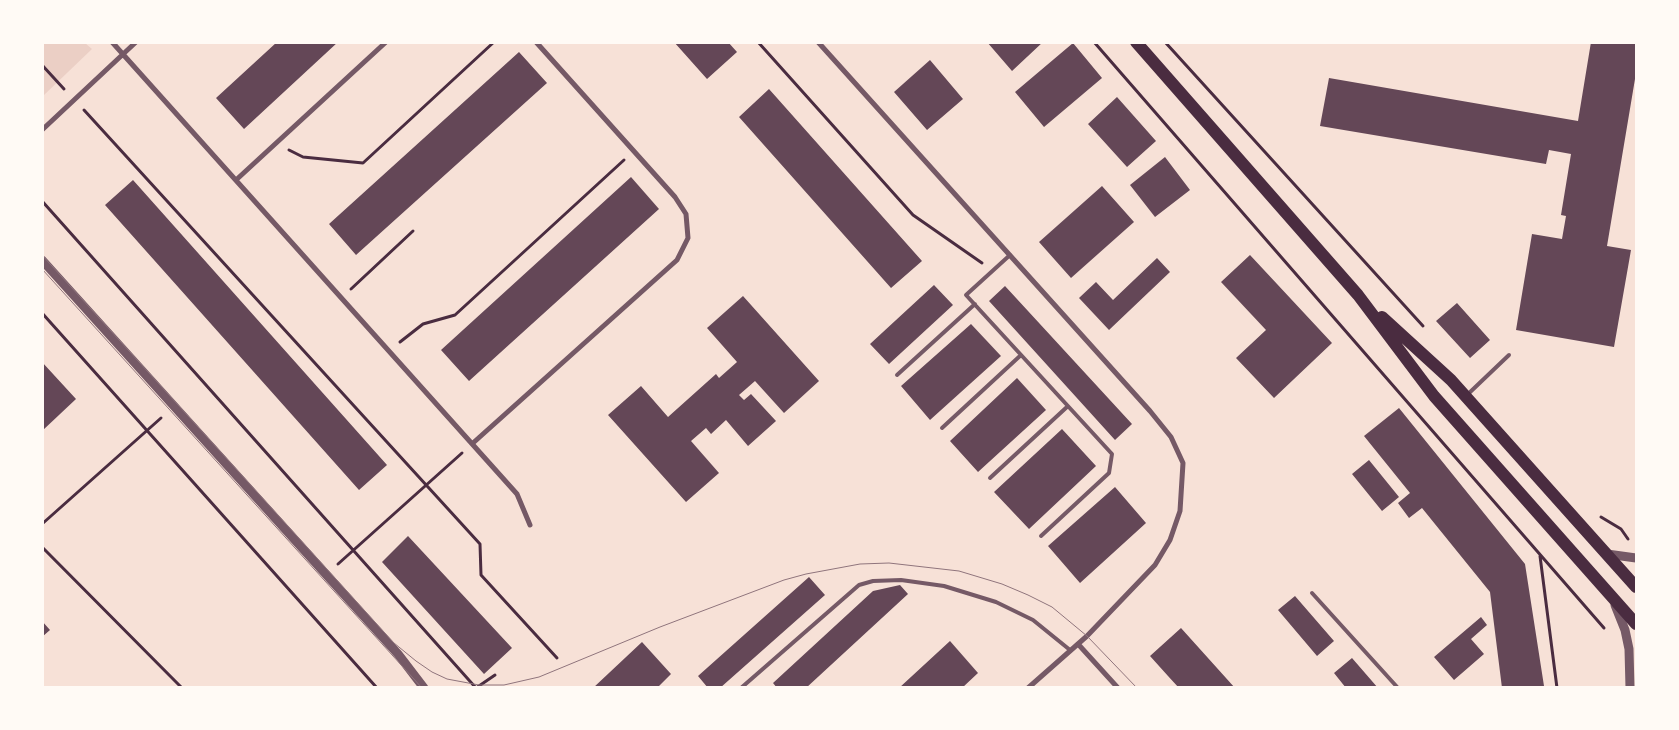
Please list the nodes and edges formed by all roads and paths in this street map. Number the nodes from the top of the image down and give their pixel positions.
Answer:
1 (112, 42) edge
2 (136, 42) edge
3 (386, 42) edge
4 (494, 42) edge
5 (536, 42) edge
6 (758, 42) edge
7 (818, 42) edge
8 (1094, 42) edge
9 (1136, 42) edge
10 (1165, 42) edge
11 (123, 54) junction
12 (42, 65) edge
13 (74, 100) junction
14 (42, 130) edge
15 (278, 143) junction
16 (633, 152) junction
17 (236, 180) junction
18 (42, 201) edge
19 (48, 207) junction
20 (42, 211) edge
21 (413, 231) dead end
22 (1010, 255) junction
23 (42, 260) edge
24 (993, 271) junction
25 (1358, 295) junction
26 (342, 297) junction
27 (975, 304) junction
28 (42, 313) edge
29 (1428, 332) dead end
30 (390, 350) junction
31 (1021, 355) junction
32 (1510, 355) dead end
33 (898, 375) dead end
34 (1466, 397) junction
35 (174, 406) junction
36 (1068, 406) junction
37 (942, 428) dead end
38 (146, 431) junction
39 (473, 443) junction
40 (990, 478) dead end
41 (426, 485) junction
42 (1595, 513) dead end
43 (42, 524) edge
44 (530, 525) dead end
45 (1041, 536) dead end
46 (1631, 543) dead end
47 (42, 547) edge
48 (353, 551) junction
49 (1607, 554) junction
50 (1540, 555) junction
51 (1636, 558) edge
52 (325, 574) junction
53 (1636, 587) edge
54 (1312, 593) dead end
55 (1610, 595) junction
56 (1636, 624) edge
57 (1608, 632) dead end
58 (1078, 644) junction
59 (1070, 650) junction
60 (557, 658) dead end
61 (495, 675) dead end
62 (476, 687) edge
63 (182, 688) edge
64 (377, 688) edge
65 (424, 688) edge
66 (741, 688) edge
67 (1028, 688) edge
68 (1118, 688) edge
69 (1398, 688) edge
70 (1557, 688) edge
71 (1630, 688) edge

1 - 11 street
2 - 11 street
3 - 15 street
4 - 15 path
5 - 16 street
6 - 24 path
7 - 22 street
8 - 50 path
9 - 25 main road
10 - 29 path
11 - 13 street
11 - 17 street
12 - 13 path
13 - 14 street
13 - 41 path
15 - 17 street
16 - 30 path
16 - 39 street
17 - 26 street
18 - 19 path
19 - 20 path
19 - 48 path
21 - 26 path
22 - 24 lane
22 - 58 street
23 - 35 street
24 - 27 lane
25 - 34 main road
25 - 55 main road
26 - 30 street
27 - 31 lane
27 - 33 lane
28 - 38 path
30 - 39 street
31 - 36 lane
31 - 37 lane
32 - 34 lane
34 - 49 main road
35 - 38 path
35 - 52 street
36 - 40 lane
36 - 45 lane
38 - 43 path
38 - 64 path
39 - 41 path
39 - 44 street
41 - 48 path
41 - 60 path
42 - 46 path
47 - 63 path
48 - 52 path
48 - 62 path
49 - 51 street
49 - 53 main road
50 - 57 path
50 - 70 path
52 - 65 street
54 - 69 lane
55 - 56 main road
55 - 71 street
58 - 59 street
58 - 68 street
59 - 66 lane
59 - 67 street
61 - 62 path

